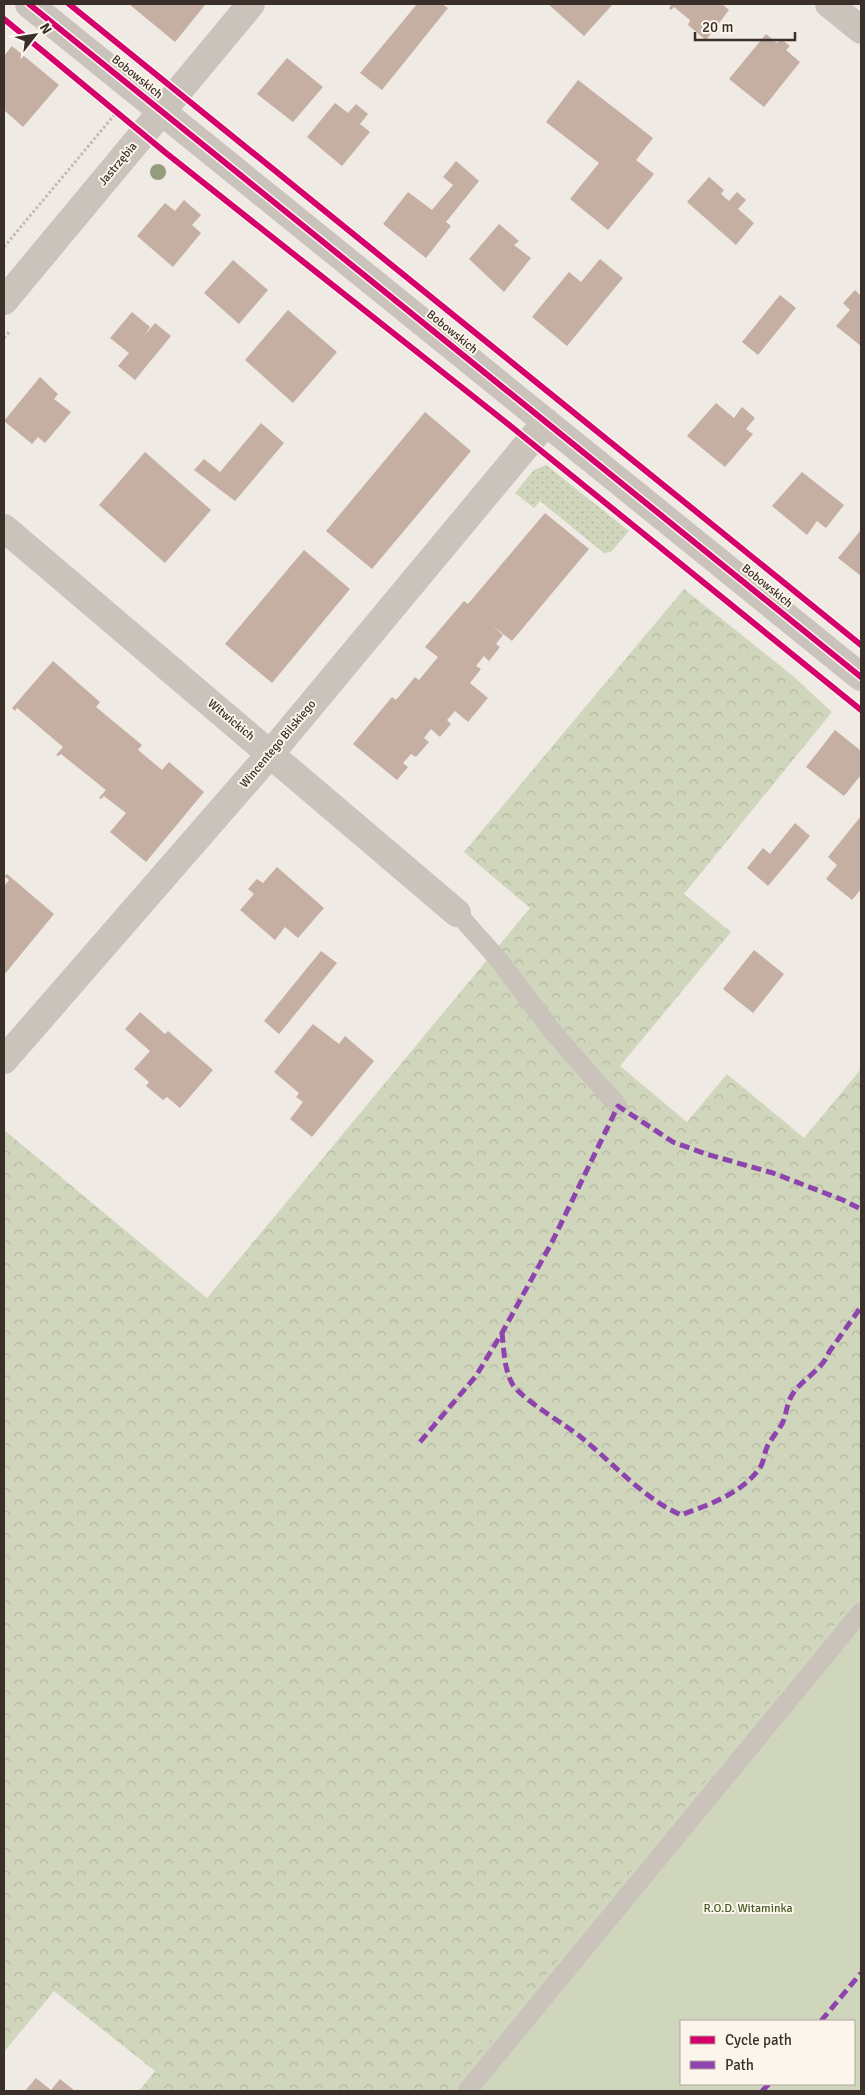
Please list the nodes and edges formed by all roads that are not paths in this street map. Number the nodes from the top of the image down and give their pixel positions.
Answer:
1 (30, 4) edge
2 (251, 4) edge
3 (829, 4) edge
4 (861, 30) edge
5 (161, 112) junction
6 (4, 301) edge
7 (546, 422) junction
8 (4, 528) edge
9 (861, 676) edge
10 (271, 753) junction
11 (457, 913) joint
12 (4, 1060) edge
13 (618, 1106) dead end
14 (861, 1612) edge
15 (467, 2091) edge

1 - 5 street, Bobowskich
2 - 5 street, Jastrzębia
3 - 4 street
5 - 6 street, Jastrzębia
5 - 7 street, Bobowskich
7 - 9 street, Bobowskich
7 - 10 street, Wincentego Bilskiego
8 - 10 street, Witwickich
10 - 11 street, Witwickich
10 - 12 street, Wincentego Bilskiego
11 - 13 lane
14 - 15 lane

